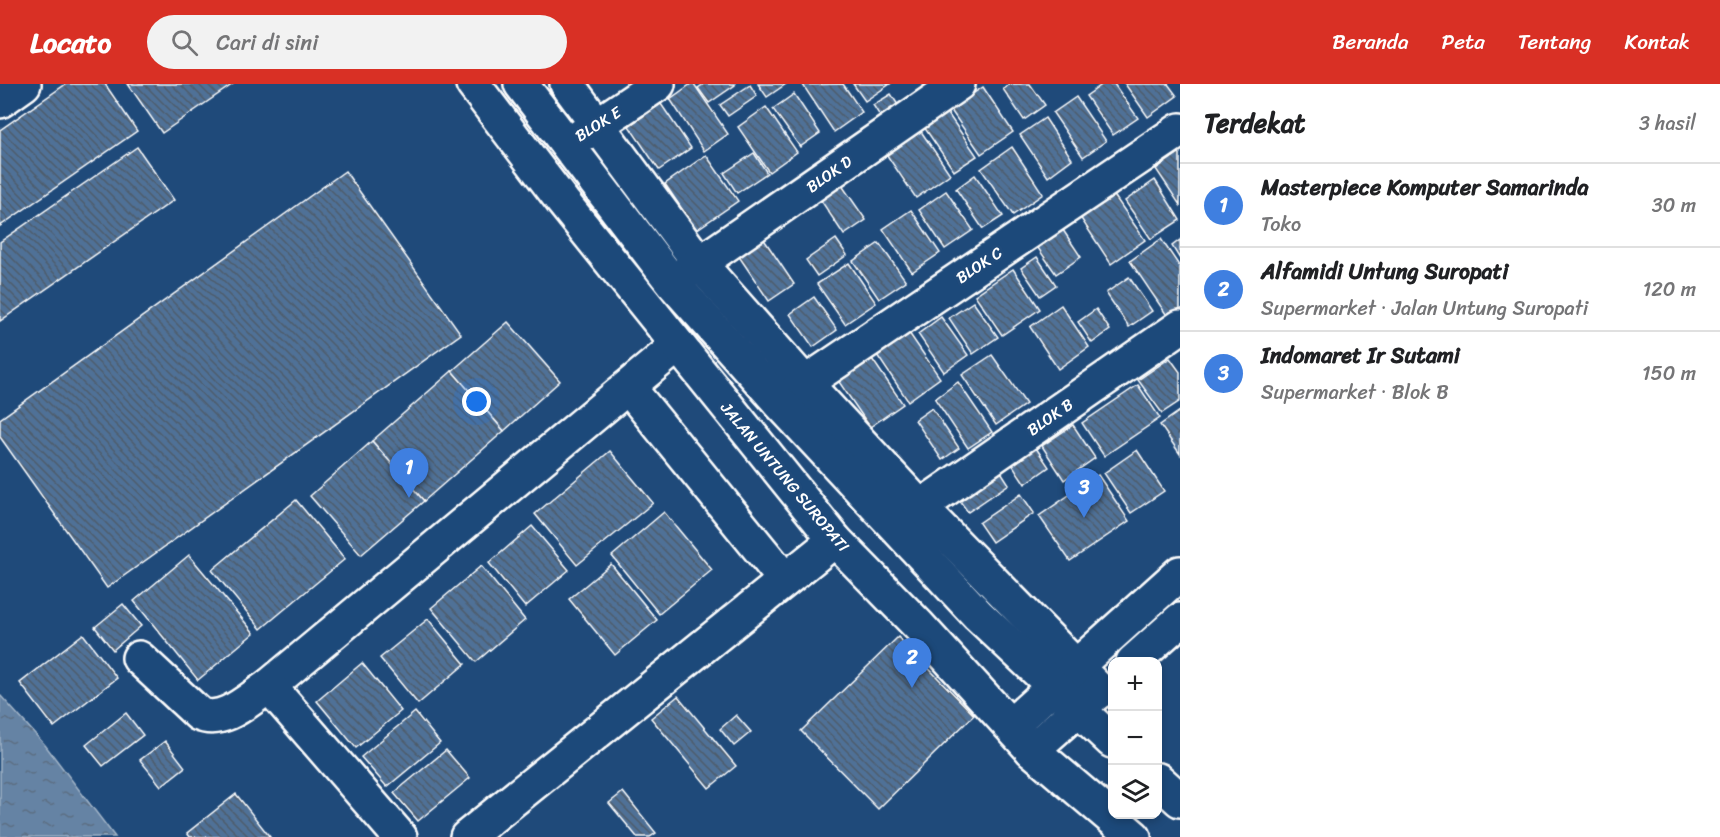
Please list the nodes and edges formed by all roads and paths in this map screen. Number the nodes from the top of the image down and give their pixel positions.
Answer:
1 (24, 84) edge
2 (473, 84) edge
3 (521, 84) edge
4 (567, 84) edge
5 (658, 84) edge
6 (958, 84) edge
7 (0, 101) edge
8 (598, 126) junction
9 (1180, 130) edge
10 (566, 144) junction
11 (700, 264) junction
12 (672, 282) junction
13 (1180, 327) edge
14 (678, 345) junction
15 (628, 387) junction
16 (793, 393) junction
17 (920, 507) junction
18 (835, 540) junction
19 (1180, 573) edge
20 (785, 580) junction
21 (1180, 620) edge
22 (1138, 657) edge
23 (139, 658) dead end
24 (1063, 676) junction
25 (269, 686) junction
26 (1096, 693) edge
27 (1011, 725) junction
28 (1108, 727) edge
29 (1032, 750) junction
30 (1162, 784) edge
31 (1180, 800) edge
32 (400, 837) edge
33 (467, 837) edge
34 (1134, 837) edge

1 - 7 street
2 - 14 street, JALAN UNTUNG SUROPATI
3 - 10 street
4 - 8 street
5 - 8 street, BLOK E
6 - 11 street, BLOK D
8 - 10 street, BLOK E
8 - 11 street
9 - 16 street, BLOK C
10 - 12 street
11 - 12 street, BLOK D
11 - 16 street
12 - 16 street
13 - 17 street, BLOK B
14 - 15 street
14 - 18 street, JALAN UNTUNG SUROPATI
15 - 20 street
15 - 25 street
16 - 17 street
16 - 24 street
17 - 24 street
18 - 20 street
18 - 27 street, JALAN UNTUNG SUROPATI
19 - 24 street
20 - 33 street
21 - 22 street
23 - 25 street
24 - 26 street
24 - 27 street
25 - 32 street
26 - 28 street
26 - 29 street
27 - 29 street, JALAN UNTUNG SUROPATI
29 - 34 street, JALAN UNTUNG SUROPATI
30 - 31 street

